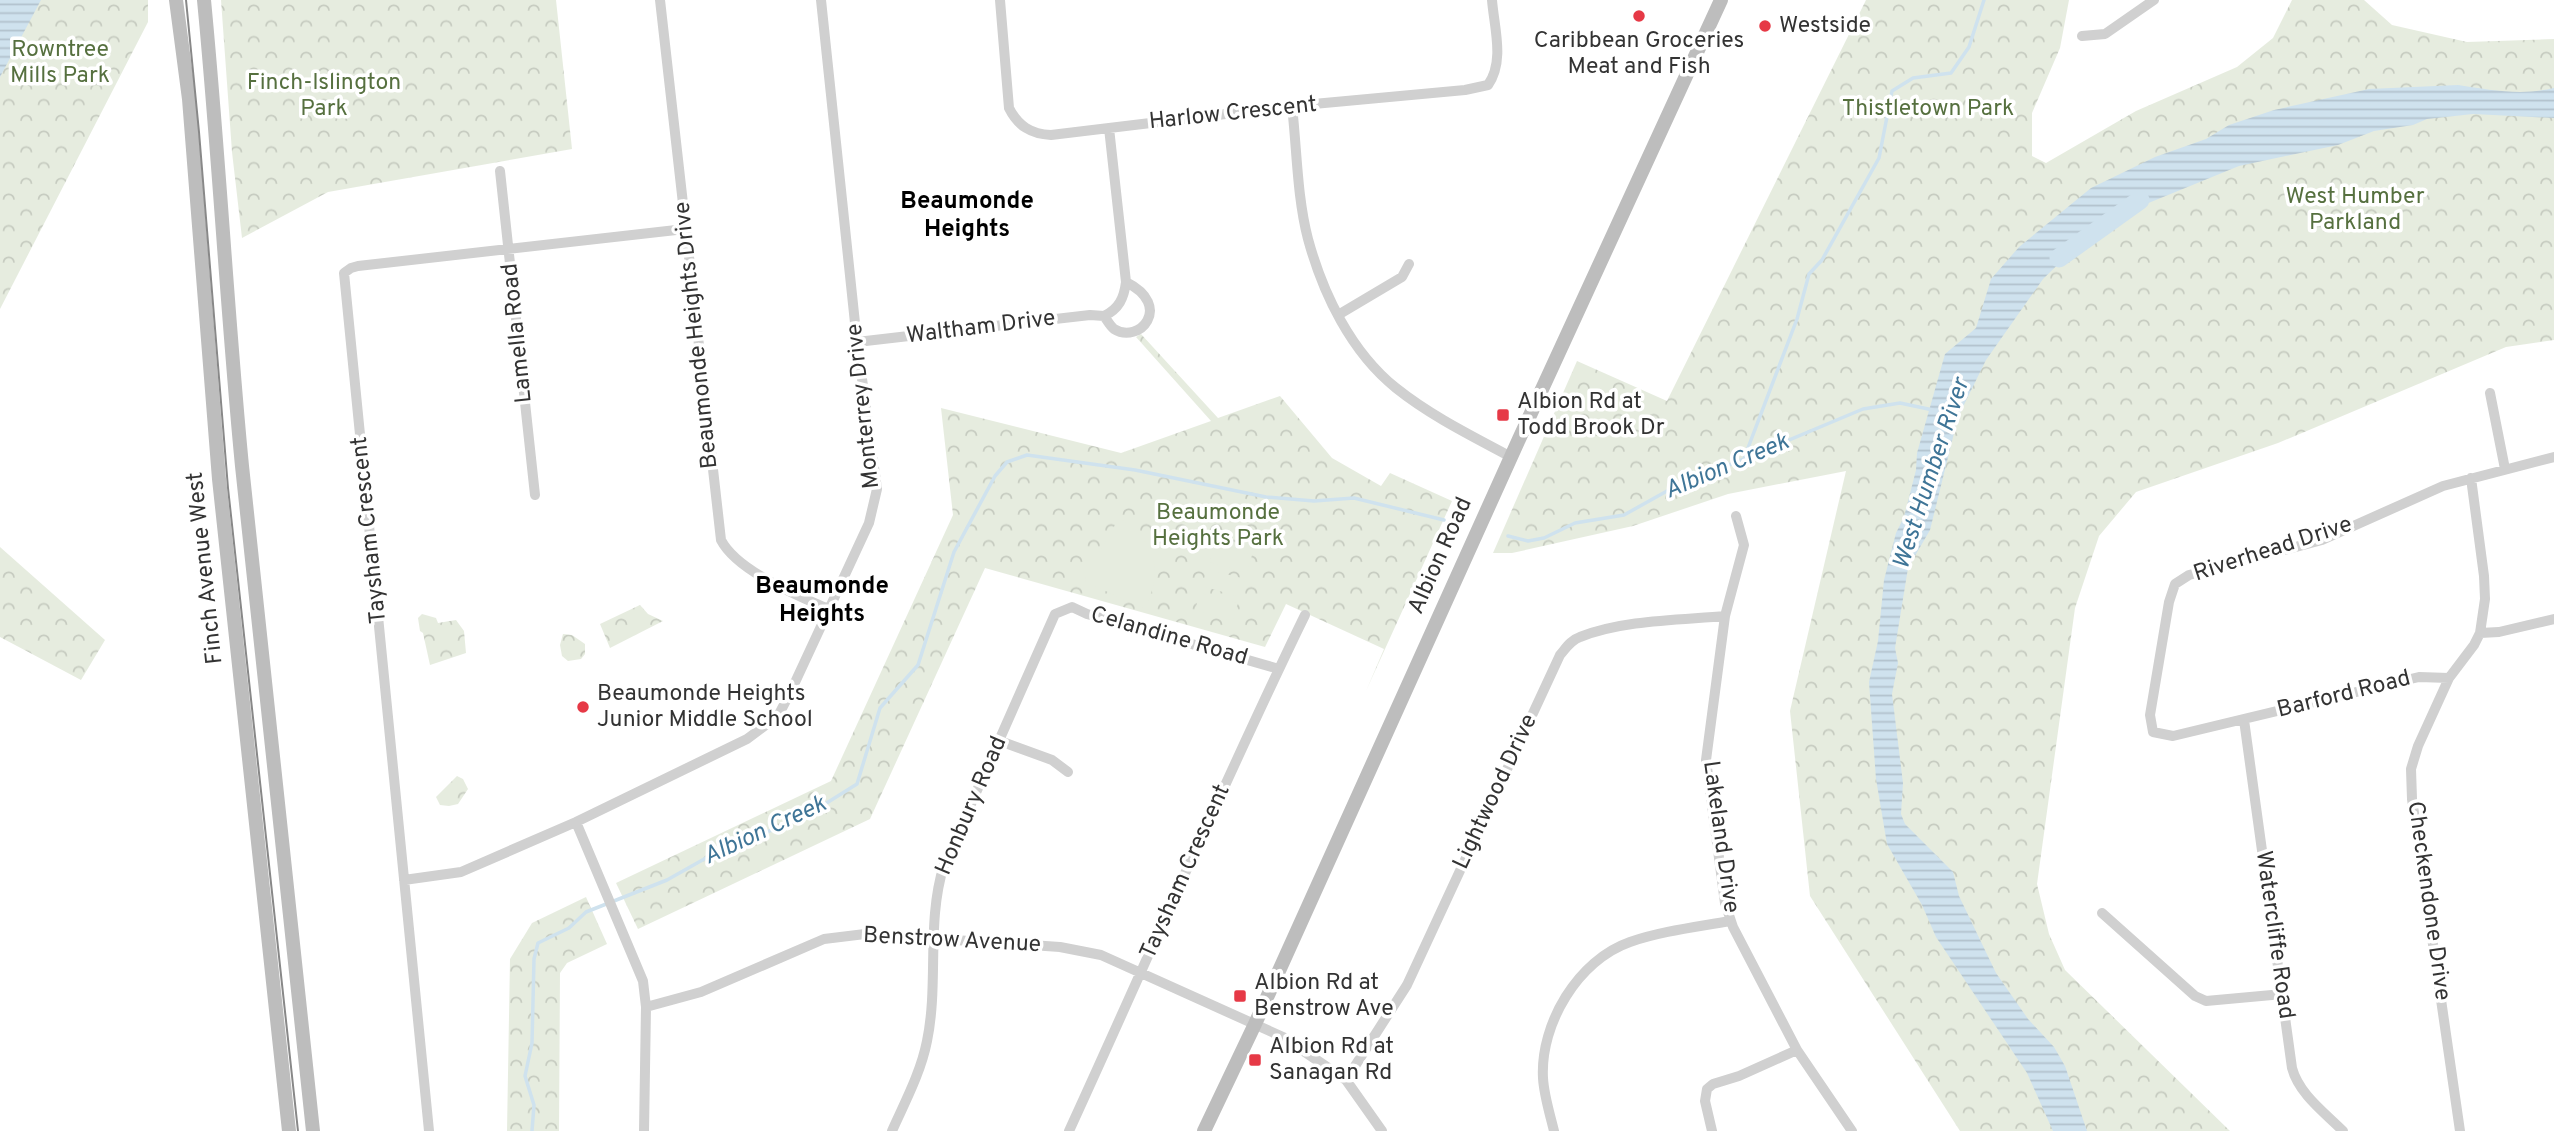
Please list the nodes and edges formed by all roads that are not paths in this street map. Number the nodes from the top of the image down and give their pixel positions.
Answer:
1 (176, 0) edge
2 (204, 0) edge
3 (660, 0) edge
4 (821, 0) edge
5 (1000, 0) edge
6 (1492, 0) edge
7 (1721, 0) edge
8 (2154, 0) edge
9 (2082, 36) dead end
10 (1292, 106) junction
11 (1109, 128) junction
12 (500, 171) dead end
13 (685, 229) junction
14 (509, 248) junction
15 (1409, 264) dead end
16 (1126, 282) junction
17 (1338, 315) junction
18 (1104, 316) junction
19 (858, 342) junction
20 (2490, 393) dead end
21 (1511, 457) junction
22 (2554, 457) edge
23 (2505, 469) junction
24 (2471, 478) junction
25 (535, 495) dead end
26 (1735, 516) dead end
27 (828, 609) junction
28 (1059, 611) joint
29 (1305, 615) dead end
30 (1725, 616) junction
31 (2554, 618) edge
32 (2480, 633) junction
33 (1279, 669) junction
34 (2449, 678) junction
35 (2244, 720) junction
36 (2153, 733) joint
37 (1000, 741) junction
38 (1068, 772) dead end
39 (576, 821) junction
40 (404, 880) junction
41 (2102, 913) dead end
42 (1730, 921) junction
43 (934, 938) junction
44 (1142, 973) junction
45 (2283, 995) junction
46 (646, 1007) junction
47 (1255, 1024) junction
48 (1797, 1050) junction
49 (1346, 1080) junction
50 (289, 1131) edge
51 (313, 1131) edge
52 (429, 1131) edge
53 (644, 1131) edge
54 (892, 1131) edge
55 (1069, 1131) edge
56 (1204, 1131) edge
57 (1382, 1131) edge
58 (1554, 1131) edge
59 (1712, 1131) edge
60 (1852, 1131) edge
61 (2343, 1131) edge
62 (2460, 1131) edge

1 - 50 main road, Finch Avenue West
2 - 51 main road, Finch Avenue West
3 - 13 street, Beaumonde Heights Drive
4 - 19 street, Monterrey Drive
5 - 11 street, Harlow Crescent
6 - 10 street, Harlow Crescent
7 - 21 main road, Albion Road
8 - 9 street
10 - 11 street, Harlow Crescent
10 - 17 street
11 - 16 street
12 - 14 street, Lamella Road
13 - 14 street, Taysham Crescent
13 - 27 street, Beaumonde Heights Drive
14 - 25 street, Lamella Road
14 - 40 street, Taysham Crescent
15 - 17 street
16 - 18 street
16 - 18 street
17 - 21 street
18 - 19 street, Waltham Drive
19 - 27 street, Monterrey Drive
20 - 23 street
21 - 47 main road, Albion Road
22 - 23 street, Riverhead Drive
23 - 24 street, Riverhead Drive
24 - 32 street
24 - 36 street, Riverhead Drive
26 - 30 street, Lakeland Drive
27 - 39 street, Monterrey Drive
28 - 33 street, Celandine Road
28 - 37 street, Honbury Road
29 - 33 street, Taysham Crescent
30 - 42 street, Lakeland Drive
30 - 49 street, Lightwood Drive
31 - 32 street
32 - 34 street
33 - 44 street, Taysham Crescent
34 - 35 street, Barford Road
34 - 62 street, Checkendone Drive
35 - 36 street, Barford Road
35 - 45 street, Watercliffe Road
37 - 38 street
37 - 43 street, Honbury Road
39 - 40 street, Monterrey Drive
39 - 46 street
40 - 52 street, Taysham Crescent
41 - 45 street
42 - 48 street, Lakeland Drive
42 - 58 street
43 - 44 street, Benstrow Avenue
43 - 46 street, Benstrow Avenue
43 - 54 street, Honbury Road
44 - 47 street, Benstrow Avenue
44 - 55 street, Taysham Crescent
45 - 61 street, Watercliffe Road
46 - 53 street
47 - 49 street, Benstrow Avenue
47 - 56 main road, Albion Road
48 - 59 street
48 - 60 street, Lakeland Drive
49 - 57 street

